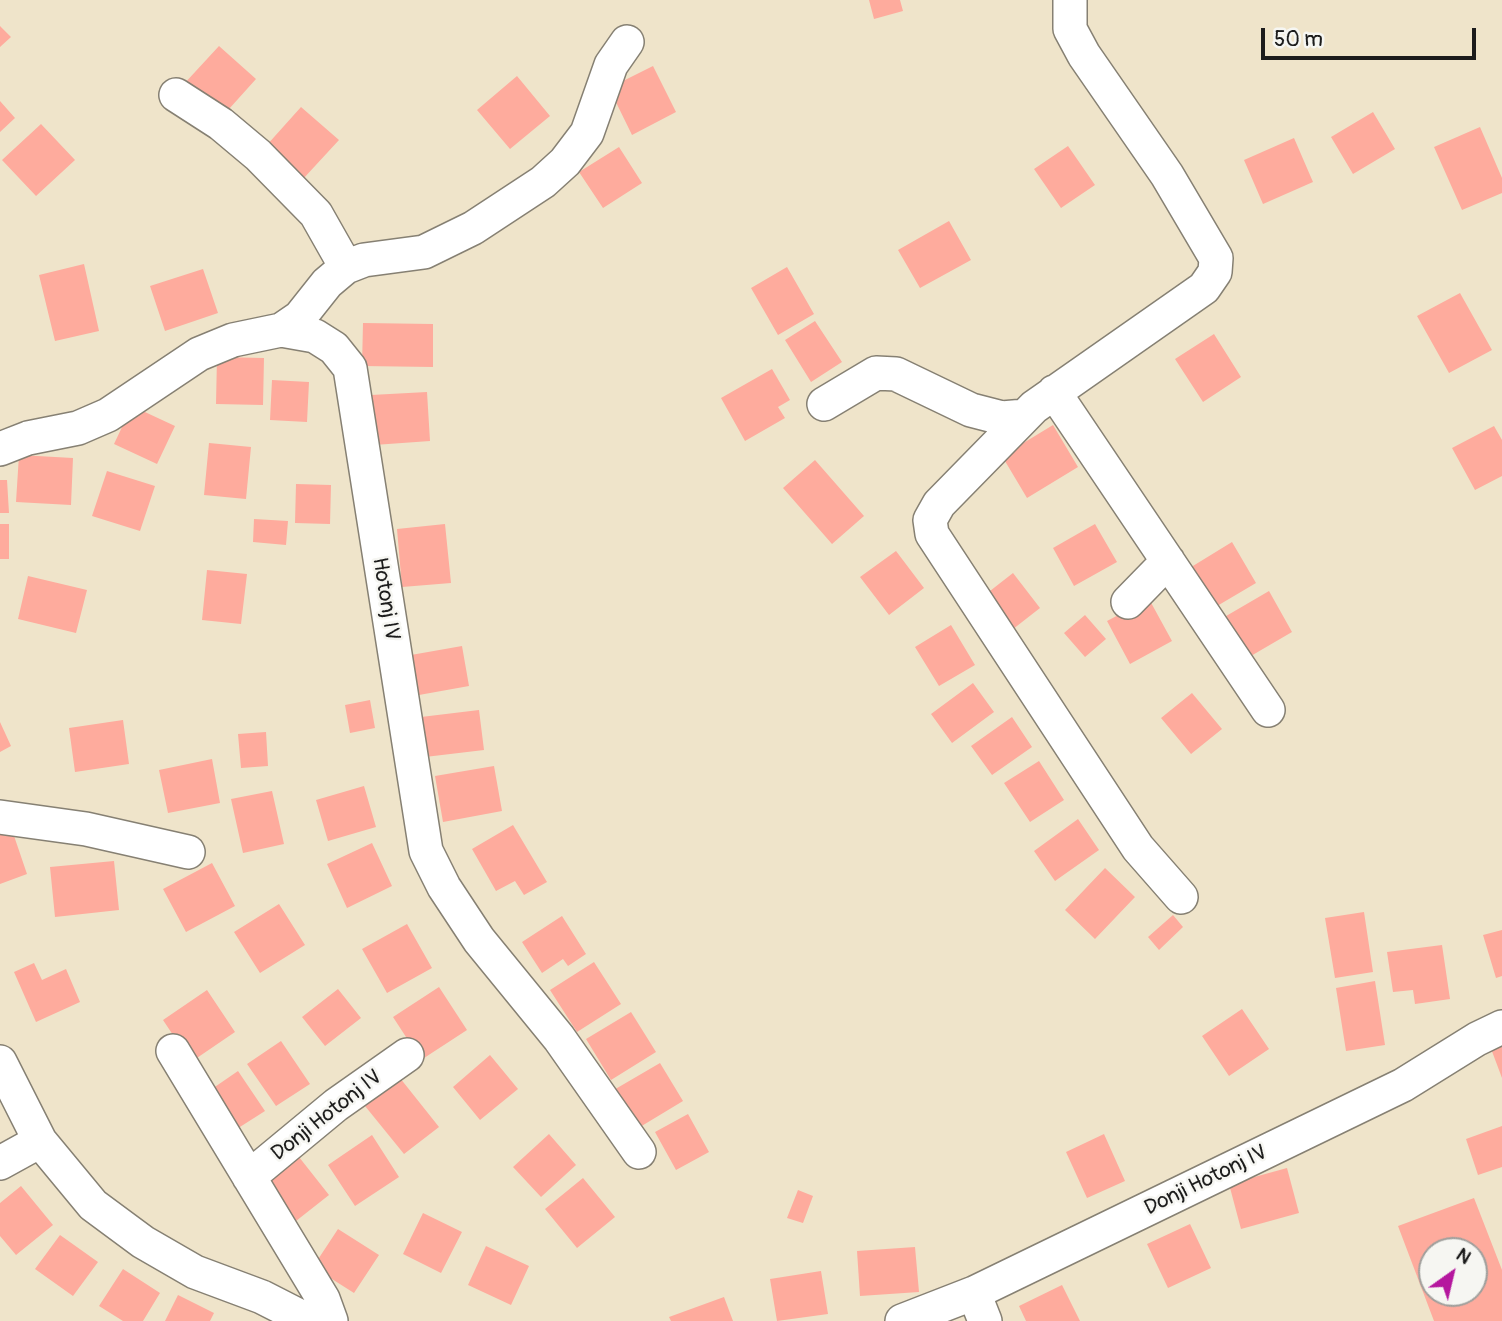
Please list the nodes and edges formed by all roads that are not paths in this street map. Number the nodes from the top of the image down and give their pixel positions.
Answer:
1 (1070, 0) edge
2 (627, 42) dead end
3 (176, 95) dead end
4 (346, 267) junction
5 (281, 330) junction
6 (1054, 392) junction
7 (824, 404) dead end
8 (1025, 416) junction
9 (0, 449) edge
10 (1168, 561) junction
11 (1128, 602) dead end
12 (1268, 710) dead end
13 (0, 817) edge
14 (188, 852) dead end
15 (1181, 897) dead end
16 (1502, 1027) edge
17 (173, 1051) dead end
18 (407, 1055) dead end
19 (0, 1062) edge
20 (40, 1140) junction
21 (639, 1152) dead end
22 (0, 1163) edge
23 (249, 1177) junction
24 (979, 1307) edge
25 (309, 1321) edge
26 (331, 1321) edge
27 (902, 1321) edge

1 - 6 street
2 - 4 street
3 - 4 street
4 - 5 street
5 - 9 street, Hotonj IV
5 - 21 street, Hotonj IV
6 - 8 street
6 - 10 street
7 - 8 street
8 - 15 street
10 - 11 street
10 - 12 street
13 - 14 street
16 - 24 street, Donji Hotonj IV
17 - 23 street, Donji Hotonj IV
18 - 23 street, Donji Hotonj IV
19 - 20 street
20 - 22 street
20 - 25 street
23 - 26 street, Donji Hotonj IV
24 - 27 street, Donji Hotonj IV

